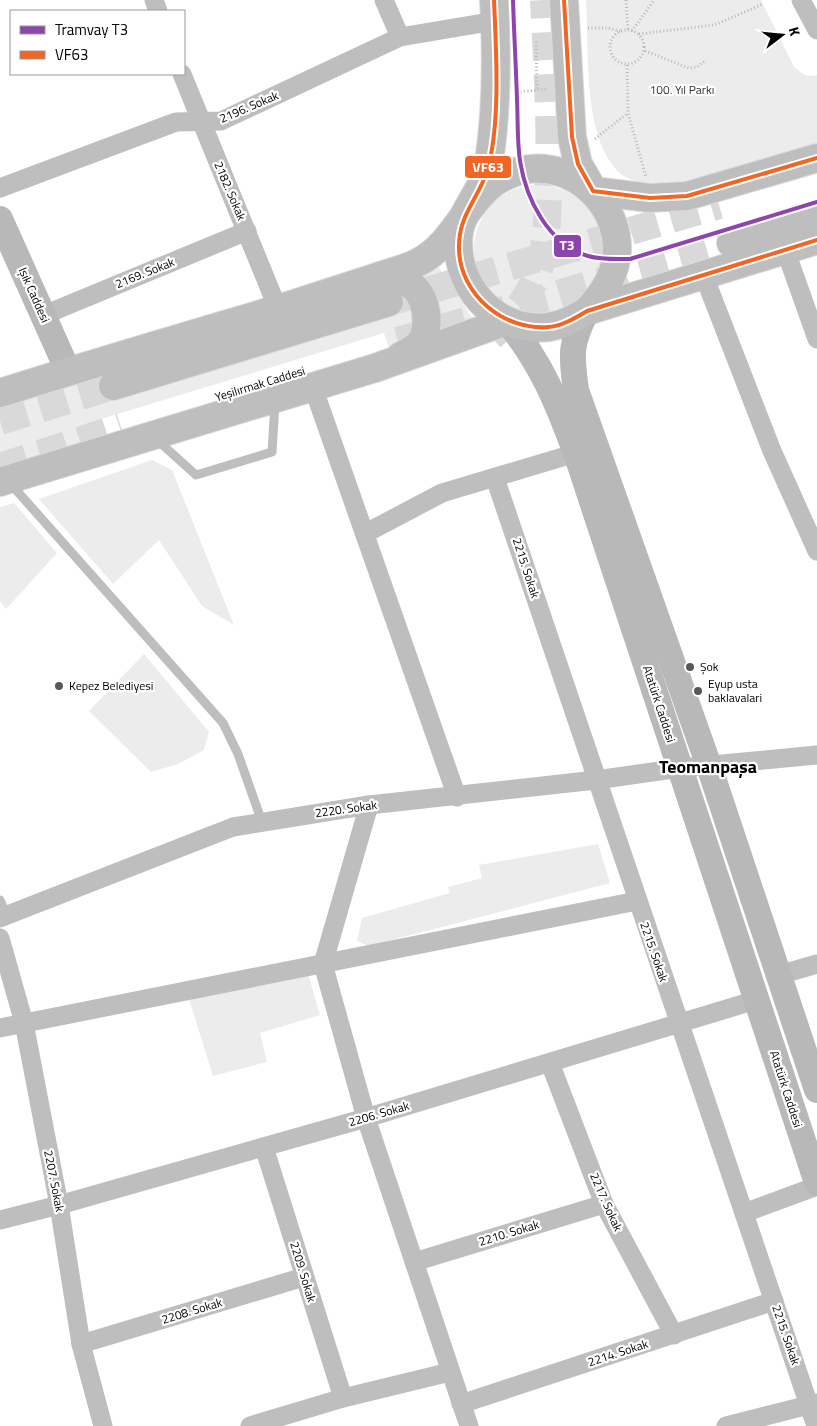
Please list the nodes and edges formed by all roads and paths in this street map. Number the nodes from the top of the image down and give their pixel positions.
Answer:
1 (384, 0) edge
2 (564, 0) edge
3 (626, 0) edge
4 (654, 0) edge
5 (801, 0) edge
6 (762, 4) dead end
7 (495, 10) edge
8 (582, 28) dead end
9 (630, 30) junction
10 (817, 30) edge
11 (620, 31) junction
12 (639, 34) junction
13 (400, 37) junction
14 (536, 42) dead end
15 (645, 51) junction
16 (706, 60) dead end
17 (627, 65) junction
18 (182, 75) edge
19 (568, 87) junction
20 (537, 90) junction
21 (495, 94) junction
22 (628, 113) junction
23 (200, 122) junction
24 (594, 139) dead end
25 (817, 158) edge
26 (817, 174) edge
27 (647, 182) dead end
28 (0, 188) edge
29 (593, 191) junction
30 (719, 205) tunnel mouth
31 (468, 209) junction
32 (817, 217) edge
33 (0, 219) edge
34 (247, 231) junction
35 (817, 240) edge
36 (731, 243) tunnel mouth
37 (785, 250) junction
38 (704, 276) junction
39 (371, 279) junction
40 (389, 302) tunnel mouth
41 (278, 309) junction
42 (586, 311) junction
43 (44, 315) junction
44 (507, 321) junction
45 (817, 339) edge
46 (398, 341) tunnel mouth
47 (375, 368) junction
48 (68, 371) junction
49 (113, 386) tunnel mouth
50 (313, 387) junction
51 (0, 393) edge
52 (276, 398) junction
53 (122, 427) tunnel mouth
54 (152, 435) junction
55 (576, 453) junction
56 (495, 478) junction
57 (3, 481) edge
58 (366, 533) junction
59 (817, 551) edge
60 (817, 755) edge
61 (709, 766) junction
62 (680, 768) junction
63 (596, 780) junction
64 (457, 796) junction
65 (369, 805) junction
66 (262, 822) junction
67 (637, 901) junction
68 (2, 911) edge
69 (0, 938) edge
70 (323, 964) junction
71 (817, 964) edge
72 (779, 975) junction
73 (756, 1000) junction
74 (24, 1023) junction
75 (679, 1024) junction
76 (0, 1028) edge
77 (550, 1063) junction
78 (817, 1090) edge
79 (366, 1118) junction
80 (264, 1147) junction
81 (817, 1185) edge
82 (604, 1204) junction
83 (59, 1205) junction
84 (744, 1213) junction
85 (0, 1220) edge
86 (414, 1262) junction
87 (304, 1277) junction
88 (774, 1301) junction
89 (674, 1335) junction
90 (81, 1344) junction
91 (450, 1372) junction
92 (343, 1398) junction
93 (461, 1404) junction
94 (814, 1404) edge
95 (103, 1426) edge
96 (250, 1426) edge
97 (468, 1426) edge
98 (726, 1426) edge
99 (816, 1426) edge

1 - 13 street
2 - 19 main road
3 - 9 path
4 - 9 path
5 - 10 street
6 - 12 path
7 - 13 street, 2196. Sokak
7 - 21 main road
8 - 11 path
9 - 11 path
9 - 12 path
11 - 17 path
12 - 15 path
13 - 23 street, 2196. Sokak
14 - 20 path
15 - 16 path
15 - 17 path
17 - 22 path
18 - 23 street, 2182. Sokak
19 - 20 path
19 - 29 main road
20 - 21 path
21 - 31 main road
22 - 24 path
22 - 27 path
23 - 28 street, 2196. Sokak
23 - 34 street, 2182. Sokak
25 - 29 main road
26 - 30 main road
29 - 31 main road
29 - 42 main road
31 - 39 main road
31 - 44 main road
32 - 36 main road
33 - 43 main road, Işık Caddesi
34 - 41 street, 2182. Sokak
34 - 43 street, 2169. Sokak
35 - 37 main road
37 - 38 main road
37 - 45 street
38 - 42 main road
38 - 59 street
39 - 41 main road
39 - 47 main road
40 - 49 main road
41 - 48 main road
42 - 44 main road
42 - 61 main road, Atatürk Caddesi
43 - 48 main road, Işık Caddesi
44 - 47 main road
44 - 55 main road, Atatürk Caddesi
46 - 53 main road, Yeşilırmak Caddesi
47 - 50 main road
48 - 51 main road
50 - 52 main road
50 - 58 street
52 - 54 main road
52 - 54 lane
54 - 57 main road
55 - 56 street
55 - 62 main road, Atatürk Caddesi
56 - 58 street
56 - 63 street, 2215. Sokak
57 - 66 lane
58 - 64 street
60 - 61 street, 2220. Sokak
61 - 62 street, 2220. Sokak
61 - 72 main road, Atatürk Caddesi
62 - 63 street, 2220. Sokak
62 - 73 main road, Atatürk Caddesi
63 - 64 street, 2220. Sokak
63 - 67 street, 2215. Sokak
64 - 65 street, 2220. Sokak
65 - 66 street, 2220. Sokak
65 - 70 street
66 - 68 street, 2220. Sokak
67 - 70 street
67 - 75 street, 2215. Sokak
69 - 74 street, 2207. Sokak
70 - 74 street
70 - 79 street
71 - 72 street
72 - 78 main road, Atatürk Caddesi
73 - 75 street, 2206. Sokak
73 - 81 main road, Atatürk Caddesi
74 - 76 street
74 - 83 street, 2207. Sokak
75 - 77 street, 2206. Sokak
75 - 84 street, 2215. Sokak
77 - 79 street, 2206. Sokak
77 - 82 street, 2217. Sokak
79 - 80 street, 2206. Sokak
79 - 86 street
80 - 83 street, 2206. Sokak
80 - 87 street, 2209. Sokak
81 - 84 street
82 - 86 street, 2210. Sokak
82 - 89 street, 2217. Sokak
83 - 85 street, 2206. Sokak
83 - 90 street, 2207. Sokak
84 - 88 street, 2215. Sokak
86 - 91 street
87 - 90 street, 2208. Sokak
87 - 92 street, 2209. Sokak
88 - 89 street, 2214. Sokak
88 - 94 street, 2215. Sokak
89 - 93 street, 2214. Sokak
90 - 95 street, 2207. Sokak
91 - 92 street
91 - 93 street
92 - 96 street
93 - 97 street
94 - 98 street
94 - 99 street, 2215. Sokak

